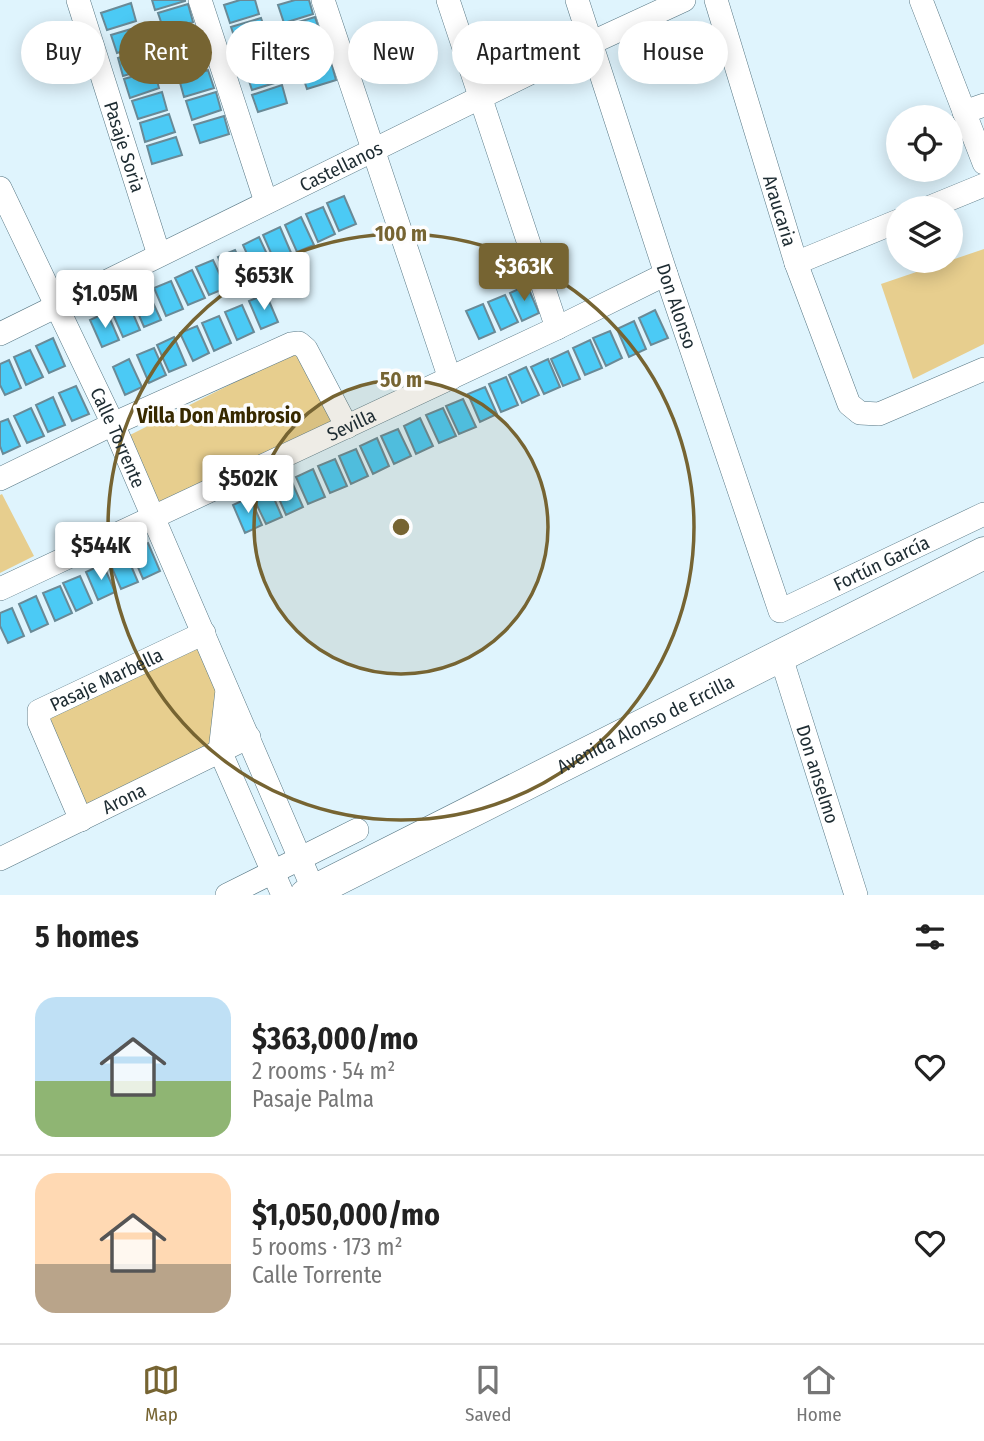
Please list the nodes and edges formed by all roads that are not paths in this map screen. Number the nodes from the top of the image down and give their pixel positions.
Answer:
1 (78, 0) edge
2 (200, 0) edge
3 (323, 0) edge
4 (448, 0) edge
5 (577, 0) edge
6 (684, 0) edge
7 (716, 0) edge
8 (920, 0) edge
9 (584, 21) edge
10 (604, 37) edge
11 (604, 80) edge
12 (507, 84) edge
13 (480, 97) junction
14 (974, 109) edge
15 (372, 151) junction
16 (984, 163) edge
17 (984, 185) edge
18 (1, 193) edge
19 (957, 196) edge
20 (267, 202) junction
21 (886, 226) edge
22 (159, 255) junction
23 (796, 263) junction
24 (666, 274) junction
25 (56, 307) junction
26 (557, 328) junction
27 (0, 334) edge
28 (984, 369) edge
29 (450, 379) junction
30 (113, 424) junction
31 (347, 427) junction
32 (0, 479) edge
33 (984, 514) edge
34 (154, 516) junction
35 (984, 553) edge
36 (0, 589) edge
37 (780, 611) joint
38 (204, 633) junction
39 (780, 654) junction
40 (227, 687) junction
41 (249, 737) junction
42 (220, 751) junction
43 (81, 820) junction
44 (357, 830) dead end
45 (0, 859) edge
46 (300, 859) junction
47 (273, 872) junction
48 (310, 893) edge
49 (228, 895) edge
50 (284, 895) edge
51 (856, 895) edge

1 - 22 street, Pasaje Soria
2 - 20 street
3 - 15 street
4 - 13 street
5 - 9 street, Don Alonso
6 - 10 street, Castellanos
7 - 23 street, Araucaria
8 - 14 street
11 - 24 street, Don Alonso
12 - 13 street, Castellanos
13 - 15 street, Castellanos
13 - 26 street
14 - 16 street
15 - 20 street, Castellanos
15 - 29 street
17 - 19 street
18 - 25 street, Calle Torrente
20 - 22 street, Castellanos
21 - 23 street
22 - 25 street, Castellanos
23 - 28 street, Araucaria
24 - 26 street, Sevilla
24 - 37 street, Don Alonso
25 - 27 street, Castellanos
25 - 30 street, Calle Torrente
26 - 29 street, Sevilla
29 - 31 street, Sevilla
30 - 31 street
30 - 32 street
30 - 34 street, Calle Torrente
31 - 34 street, Sevilla
33 - 37 street, Fortún García
34 - 36 street, Sevilla
34 - 38 street, Calle Torrente
35 - 39 main road, Avenida Alonso de Ercilla
38 - 40 street, Calle Torrente
38 - 43 street, Pasaje Marbella
39 - 48 main road, Avenida Alonso de Ercilla
39 - 51 street, Don anselmo
40 - 41 street, Calle Torrente
40 - 42 street, Calle Torrente
41 - 42 street, Arona
41 - 46 street, Calle Torrente
42 - 43 street, Arona
42 - 47 street, Calle Torrente
43 - 45 street, Arona
44 - 46 street
46 - 47 street
46 - 48 street, Calle Torrente
47 - 49 street
47 - 50 street, Calle Torrente

